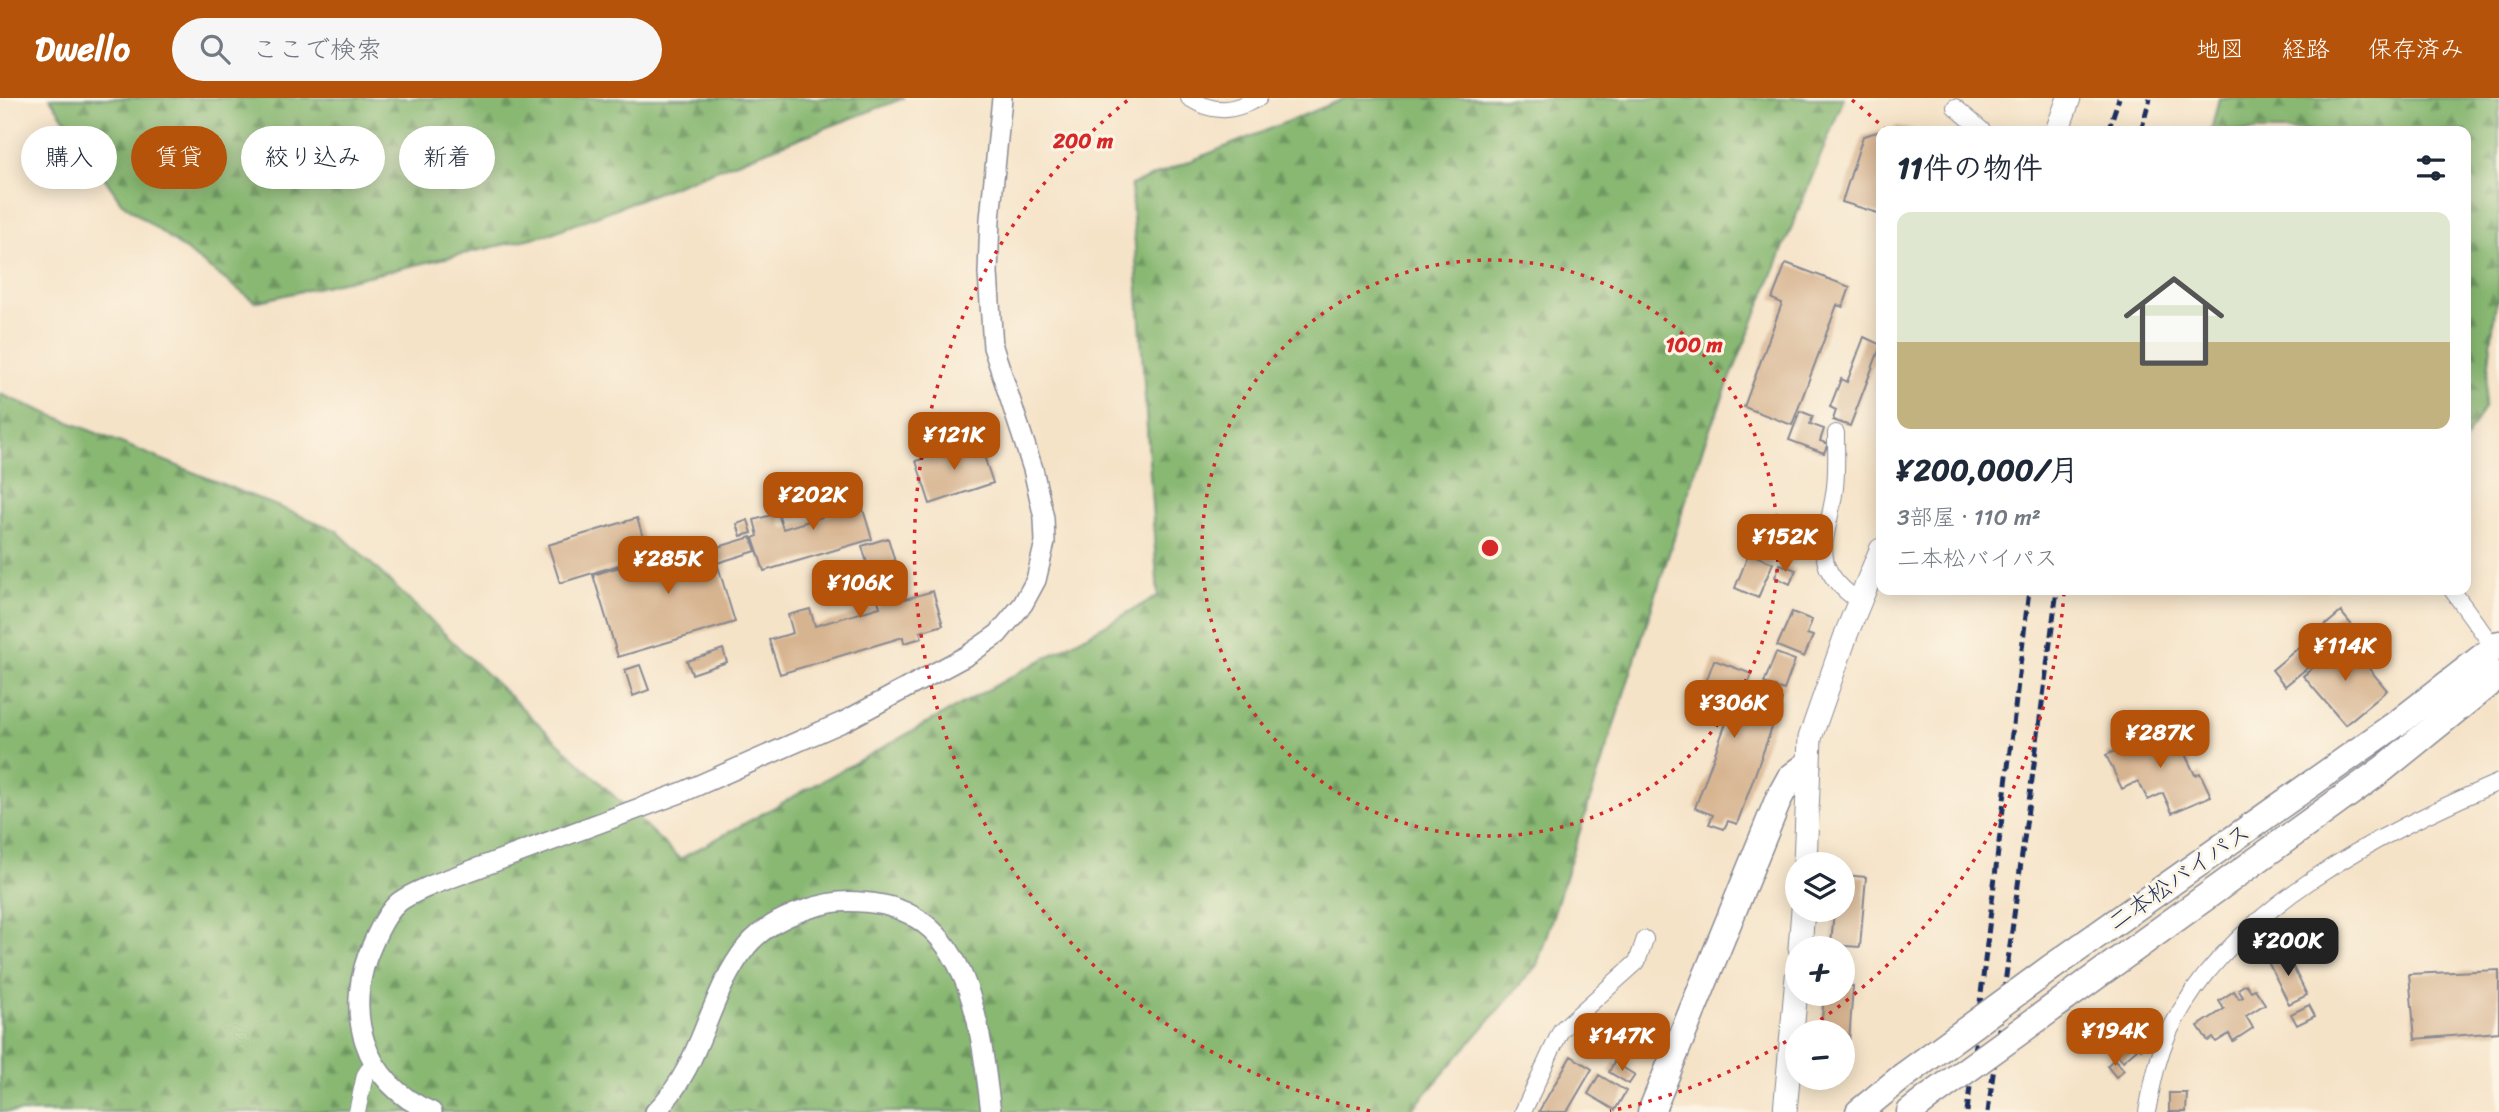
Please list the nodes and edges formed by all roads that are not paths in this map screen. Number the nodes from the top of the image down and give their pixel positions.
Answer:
1 (1002, 98) edge
2 (1189, 98) edge
3 (1259, 98) edge
4 (2070, 98) edge
5 (1955, 107) dead end
6 (1977, 126) edge
7 (2059, 126) edge
8 (1836, 433) dead end
9 (1876, 563) edge
10 (2456, 595) edge
11 (1860, 602) junction
12 (2497, 649) edge
13 (2499, 675) edge
14 (1807, 765) junction
15 (2499, 782) edge
16 (1805, 852) edge
17 (1645, 939) dead end
18 (1794, 1006) edge
19 (374, 1061) junction
20 (1919, 1105) edge
21 (357, 1112) edge
22 (432, 1112) edge
23 (655, 1112) edge
24 (991, 1112) edge
25 (1523, 1112) edge
26 (1651, 1112) edge
27 (1785, 1112) edge
28 (1859, 1112) edge
29 (2147, 1112) edge

1 - 19 street
2 - 3 street
4 - 7 main road
5 - 6 street
8 - 11 street
9 - 11 main road
10 - 12 street
11 - 14 main road
12 - 28 highway, 二本松バイパス, bridge
13 - 20 highway, 二本松バイパス, bridge
14 - 16 main road
14 - 26 highway
15 - 29 street
17 - 25 street
18 - 27 main road
19 - 21 street
19 - 22 street
23 - 24 street

